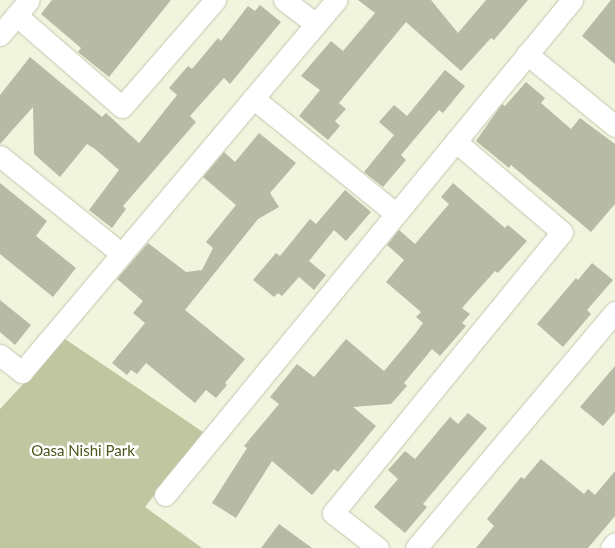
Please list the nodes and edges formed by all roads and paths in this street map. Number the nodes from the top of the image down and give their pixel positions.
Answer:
1 (215, 0) edge
2 (284, 0) edge
3 (336, 0) edge
4 (572, 0) edge
5 (23, 8) edge
6 (316, 24) junction
7 (0, 35) edge
8 (528, 54) junction
9 (253, 98) junction
10 (615, 126) edge
11 (455, 141) junction
12 (0, 156) edge
13 (396, 214) junction
14 (122, 254) junction
15 (615, 312) edge
16 (0, 355) edge
17 (165, 495) dead end
18 (615, 543) edge
19 (378, 548) edge
20 (416, 548) edge
21 (611, 548) edge

1 - 5 street
2 - 6 street
3 - 6 street
4 - 8 street
5 - 7 street
6 - 9 street
8 - 10 street
8 - 11 street
9 - 13 street
9 - 14 street
11 - 13 street
11 - 19 street
12 - 14 street
13 - 17 street
14 - 16 street
15 - 20 street
18 - 21 street

